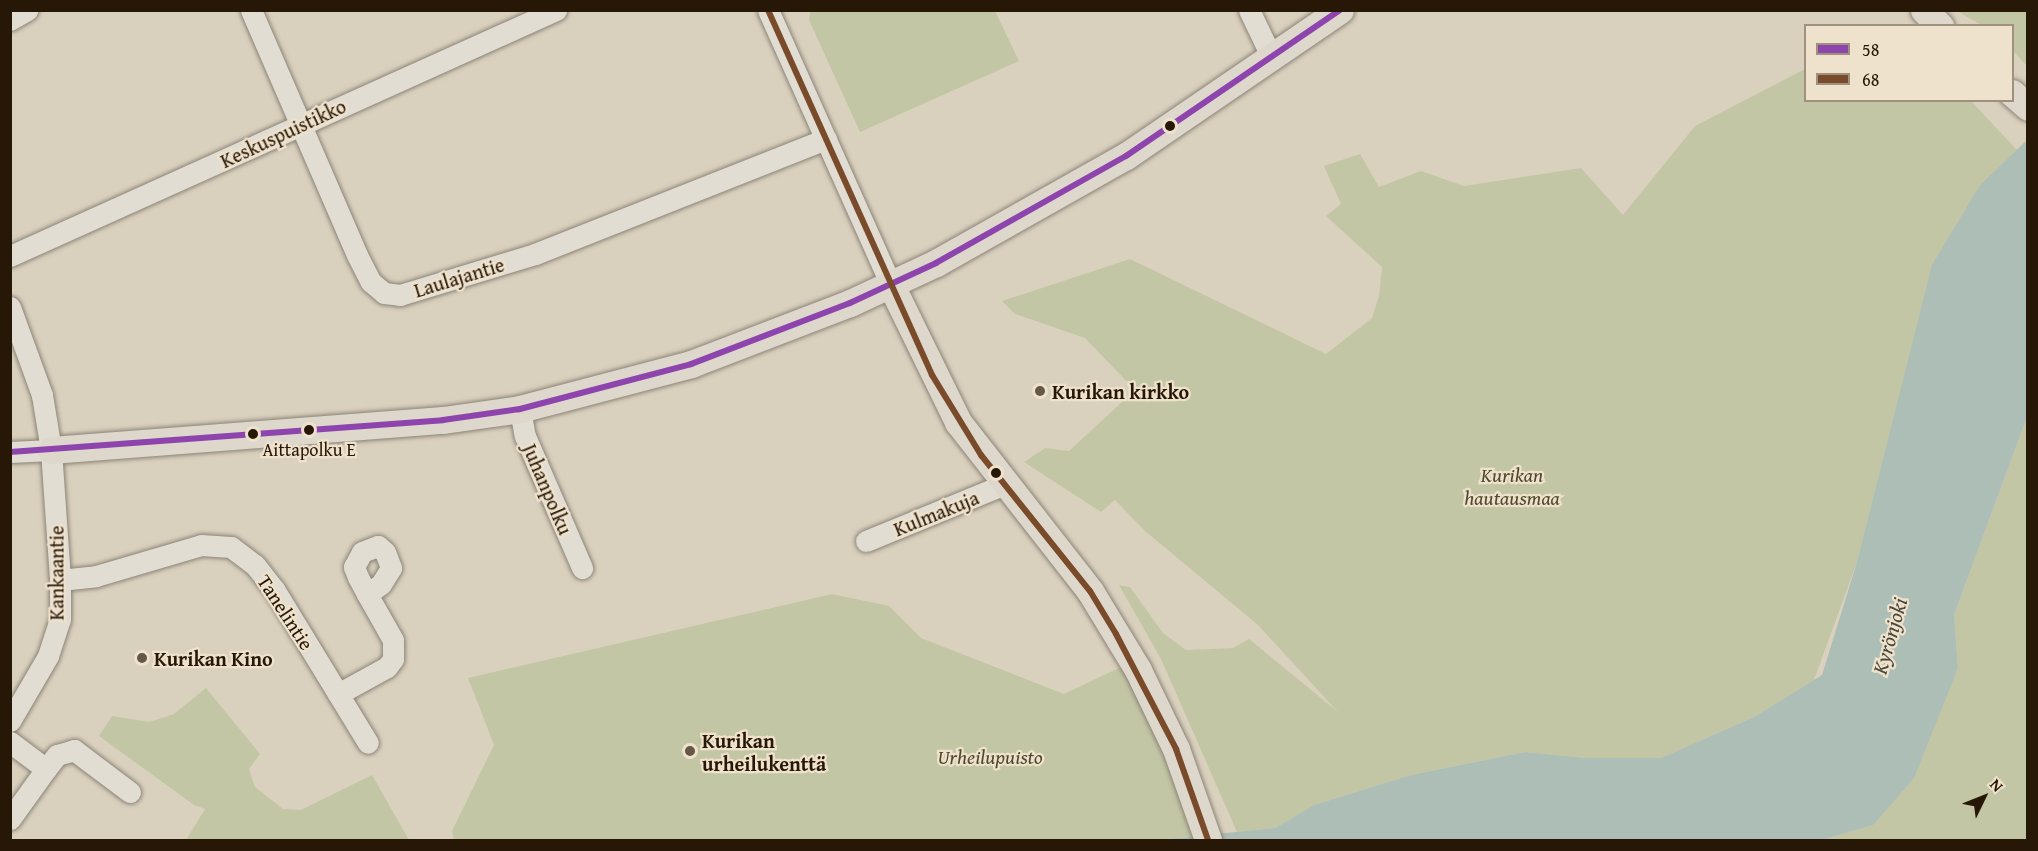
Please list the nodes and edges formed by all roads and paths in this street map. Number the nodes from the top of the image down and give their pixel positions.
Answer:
1 (27, 10) edge
2 (251, 10) edge
3 (556, 10) edge
4 (768, 10) edge
5 (1249, 10) edge
6 (1340, 10) edge
7 (1924, 10) edge
8 (10, 20) edge
9 (1938, 24) edge
10 (1271, 56) junction
11 (2014, 94) edge
12 (2028, 107) edge
13 (303, 128) junction
14 (826, 139) junction
15 (10, 256) edge
16 (891, 285) junction
17 (10, 307) edge
18 (520, 409) junction
19 (51, 450) junction
20 (10, 452) edge
21 (1005, 484) junction
22 (866, 541) dead end
23 (582, 567) dead end
24 (60, 580) junction
25 (367, 594) dead end
26 (338, 694) junction
27 (10, 720) edge
28 (10, 742) edge
29 (368, 743) dead end
30 (46, 770) junction
31 (129, 792) dead end
32 (10, 819) edge
33 (1208, 840) edge

1 - 8 street
2 - 13 street, Laulajantie
3 - 13 street, Keskuspuistikko
4 - 14 street
5 - 10 street
6 - 10 main road
7 - 9 main road
10 - 16 main road
11 - 12 main road
13 - 14 street, Laulajantie
13 - 15 street, Keskuspuistikko
14 - 16 street
16 - 18 main road
16 - 21 main road
17 - 19 street, Kankaantie
18 - 19 main road
18 - 23 street, Juhanpolku
19 - 20 street
19 - 24 street, Kankaantie
21 - 22 street, Kulmakuja
21 - 33 main road
24 - 26 street, Tanelintie
24 - 27 street, Kankaantie
25 - 26 street
26 - 29 street, Tanelintie
28 - 30 street
30 - 31 street
30 - 32 street

